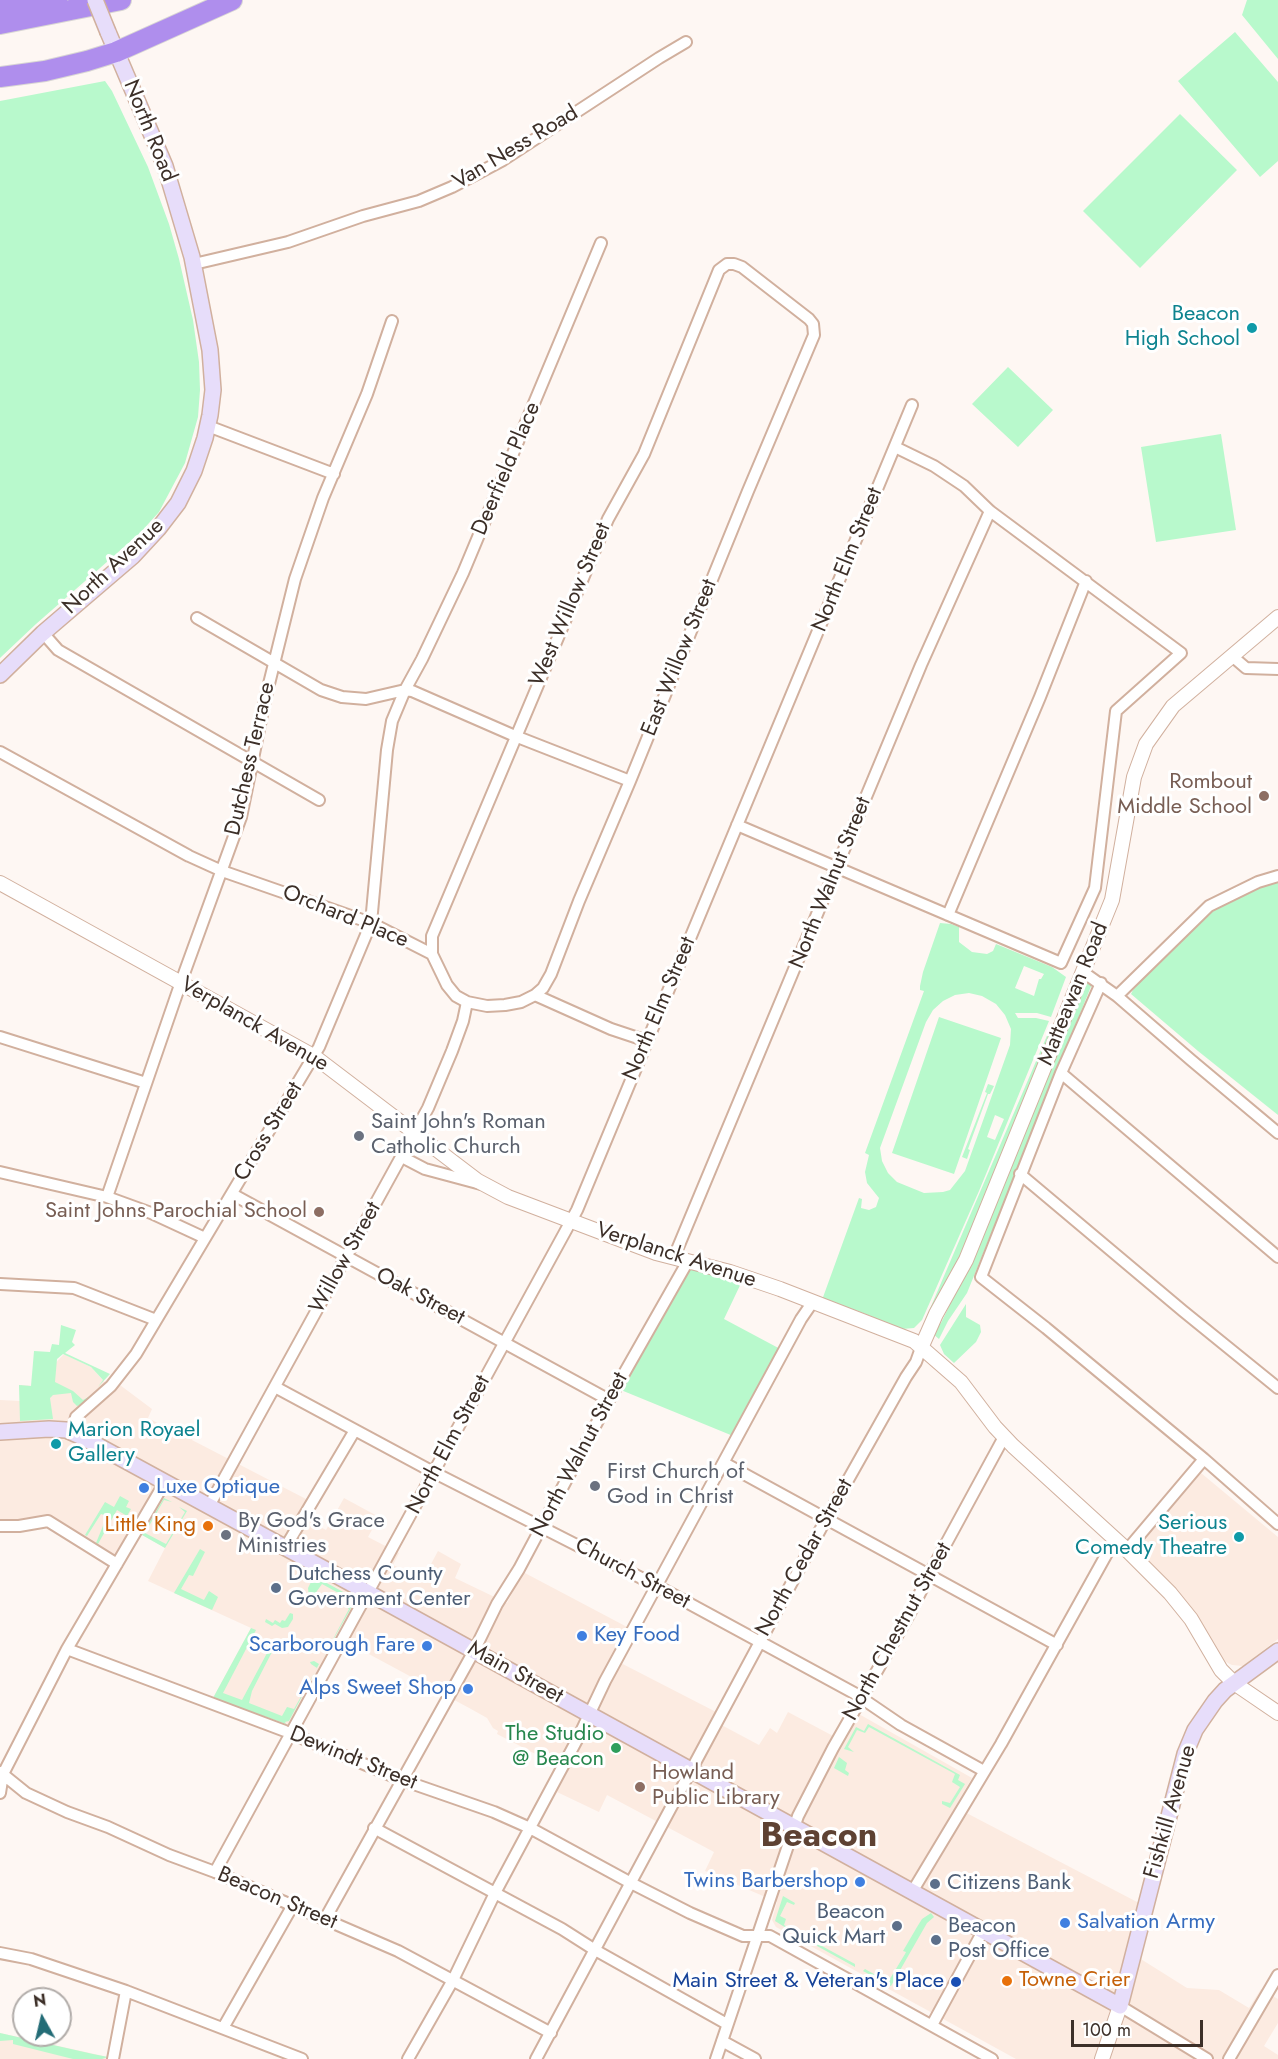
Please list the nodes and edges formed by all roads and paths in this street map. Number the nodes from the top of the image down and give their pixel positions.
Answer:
1 (57, 0) edge
2 (95, 0) edge
3 (121, 0) edge
4 (232, 0) edge
5 (0, 10) edge
6 (0, 24) edge
7 (686, 42) dead end
8 (116, 52) junction
9 (0, 77) edge
10 (601, 243) dead end
11 (194, 264) junction
12 (809, 319) joint
13 (392, 321) dead end
14 (912, 405) dead end
15 (208, 426) junction
16 (895, 447) junction
17 (334, 474) junction
18 (990, 511) junction
19 (1086, 581) junction
20 (1278, 617) edge
21 (197, 618) dead end
22 (43, 633) junction
23 (1232, 656) junction
24 (274, 664) junction
25 (1278, 669) edge
26 (0, 675) edge
27 (405, 690) junction
28 (515, 736) junction
29 (0, 752) edge
30 (253, 764) junction
31 (630, 781) junction
32 (319, 800) dead end
33 (737, 825) junction
34 (837, 868) junction
35 (222, 871) junction
36 (1278, 876) edge
37 (0, 883) edge
38 (948, 915) junction
39 (371, 923) junction
40 (432, 954) junction
41 (1083, 972) junction
42 (182, 982) junction
43 (1101, 983) junction
44 (535, 995) junction
45 (1117, 996) junction
46 (467, 1002) junction
47 (0, 1037) edge
48 (647, 1041) junction
49 (315, 1057) junction
50 (1061, 1073) junction
51 (146, 1083) junction
52 (415, 1131) junction
53 (1278, 1132) edge
54 (402, 1157) junction
55 (0, 1172) edge
56 (1020, 1174) junction
57 (486, 1185) junction
58 (232, 1194) junction
59 (107, 1197) junction
60 (571, 1221) junction
61 (205, 1238) junction
62 (347, 1257) junction
63 (674, 1257) junction
64 (1278, 1257) edge
65 (688, 1261) junction
66 (0, 1284) edge
67 (812, 1303) junction
68 (156, 1320) junction
69 (505, 1342) junction
70 (921, 1348) junction
71 (275, 1387) junction
72 (1278, 1388) edge
73 (609, 1400) junction
74 (355, 1430) junction
75 (0, 1432) edge
76 (72, 1432) junction
77 (1004, 1437) junction
78 (1204, 1459) junction
79 (724, 1463) junction
80 (433, 1472) junction
81 (165, 1482) junction
82 (209, 1506) junction
83 (825, 1520) junction
84 (1278, 1524) edge
85 (541, 1525) junction
86 (0, 1526) edge
87 (1115, 1539) junction
88 (285, 1548) junction
89 (1127, 1550) junction
90 (117, 1564) junction
91 (928, 1575) junction
92 (657, 1586) junction
93 (369, 1593) junction
94 (759, 1642) junction
95 (1057, 1645) junction
96 (67, 1649) junction
97 (1278, 1650) edge
98 (474, 1651) junction
99 (1234, 1683) junction
100 (862, 1699) junction
101 (1278, 1713) edge
102 (589, 1714) junction
103 (291, 1734) junction
104 (690, 1770) junction
105 (984, 1771) junction
106 (2, 1773) edge
107 (402, 1780) junction
108 (0, 1793) edge
109 (794, 1827) junction
110 (374, 1828) junction
111 (530, 1828) junction
112 (215, 1872) junction
113 (631, 1883) junction
114 (912, 1892) junction
115 (495, 1893) junction
116 (293, 1905) junction
117 (326, 1919) junction
118 (983, 1931) junction
119 (758, 1936) junction
120 (595, 1950) junction
121 (0, 1953) edge
122 (1278, 1975) edge
123 (453, 1980) junction
124 (126, 1990) junction
125 (1274, 1990) edge
126 (1120, 2006) junction
127 (727, 2024) junction
128 (932, 2025) junction
129 (223, 2028) junction
130 (551, 2034) junction
131 (722, 2041) junction
132 (113, 2059) edge
133 (302, 2059) edge
134 (408, 2059) edge
135 (536, 2059) edge
136 (716, 2059) edge
137 (755, 2059) edge
138 (992, 2059) edge
139 (1102, 2059) edge
140 (1207, 2059) edge
141 (1228, 2059) edge

1 - 5 highway
2 - 8 main road, North Road, bridge
3 - 6 highway
4 - 8 highway
7 - 11 street, Van Ness Road
8 - 9 highway
8 - 11 main road, North Road
10 - 27 street, Deerfield Place
11 - 15 main road, North Avenue
12 - 28 street, West Willow Street
12 - 31 street, East Willow Street
13 - 17 street, Dutchess Terrace
14 - 16 street, North Elm Street
15 - 17 street
15 - 22 main road, North Avenue
16 - 18 street
16 - 33 street, North Elm Street
17 - 24 street, Dutchess Terrace
18 - 19 street
18 - 34 street, North Walnut Street
19 - 38 street
19 - 38 street
20 - 23 street, Matteawan Road
21 - 24 street
22 - 26 main road, North Avenue
22 - 30 street
23 - 25 street
23 - 41 street, Matteawan Road
24 - 27 street
24 - 30 street, Dutchess Terrace
27 - 28 street
27 - 39 street, Cross Street
28 - 31 street
28 - 40 street, West Willow Street
29 - 35 street, Orchard Place
30 - 32 street
30 - 35 street, Dutchess Terrace
31 - 44 street, East Willow Street
33 - 34 street
33 - 48 street, North Elm Street
34 - 38 street
34 - 63 street, North Walnut Street
35 - 39 street, Orchard Place
35 - 42 street, Dutchess Terrace
36 - 45 street
37 - 42 street, Verplanck Avenue
39 - 40 street, Orchard Place
39 - 49 street, Cross Street
40 - 46 street, Orchard Place
41 - 43 street
41 - 70 street, Matteawan Road
42 - 49 street, Verplanck Avenue
42 - 51 street, Dutchess Terrace
43 - 45 street
43 - 50 street
44 - 46 street
44 - 48 street
45 - 53 street
46 - 52 street, Willow Street
47 - 51 street
48 - 60 street, North Elm Street
49 - 52 street, Verplanck Avenue
49 - 58 street, Cross Street
50 - 56 street
50 - 64 street
51 - 59 street, Dutchess Terrace
52 - 54 street, Willow Street
52 - 57 street, Verplanck Avenue
54 - 57 street
54 - 62 street, Willow Street
55 - 59 street
56 - 72 street
56 - 78 street
57 - 60 street, Verplanck Avenue
58 - 61 street, Cross Street
58 - 62 street, Oak Street
59 - 61 street
60 - 63 street, Verplanck Avenue
60 - 69 street, North Elm Street
61 - 68 street, Cross Street
62 - 69 street, Oak Street
62 - 71 street, Willow Street
63 - 65 street, Verplanck Avenue
65 - 67 street, Verplanck Avenue
65 - 73 street, North Walnut Street
66 - 68 street
67 - 70 street, Verplanck Avenue
67 - 79 street
68 - 76 street, Cross Street
69 - 73 street, Oak Street
69 - 80 street, North Elm Street
70 - 77 street, Verplanck Avenue
70 - 83 street, North Cedar Street
71 - 74 street, Church Street
71 - 82 street, Willow Street
73 - 85 street, North Walnut Street
74 - 80 street, Church Street
74 - 88 street
75 - 76 main road, Main Street
76 - 81 main road, Main Street
77 - 87 street, Verplanck Avenue
77 - 91 street, North Chestnut Street
78 - 84 street
78 - 89 street
79 - 83 street
79 - 92 street
80 - 85 street, Church Street
80 - 93 street, North Elm Street
81 - 82 main road, Main Street
81 - 90 street
82 - 88 main road, Main Street
83 - 91 street
83 - 94 street, North Cedar Street
85 - 92 street, Church Street
85 - 98 street, North Walnut Street
86 - 90 street
87 - 89 street, Verplanck Avenue
87 - 95 street
88 - 93 main road, Main Street
89 - 99 street, Verplanck Avenue
90 - 96 street
91 - 95 street
91 - 100 street, North Chestnut Street
92 - 94 street, Church Street
92 - 102 street
93 - 98 main road, Main Street
93 - 103 street, North Elm Street
94 - 100 street, Church Street
94 - 104 street, North Cedar Street
95 - 105 street
96 - 103 street, Dewindt Street
96 - 106 street
97 - 99 main road, Fishkill Avenue
98 - 102 main road, Main Street
98 - 107 street, North Walnut Street
99 - 101 street, Verplanck Avenue
99 - 126 main road, Fishkill Avenue
100 - 105 street, Church Street
100 - 109 street, North Chestnut Street
102 - 104 main road, Main Street
102 - 111 street
103 - 107 street, Dewindt Street
103 - 112 street, North Elm Street
104 - 109 main road, Main Street
104 - 113 street, North Cedar Street
105 - 114 street
106 - 108 street
106 - 112 street, Beacon Street
107 - 110 street, North Walnut Street
107 - 111 street, Dewindt Street
109 - 114 main road, Main Street
109 - 119 street, North Chestnut Street
110 - 115 street
110 - 117 street, North Walnut Street
111 - 113 street, Dewindt Street
111 - 115 street
112 - 116 street, Beacon Street
113 - 119 street, Dewindt Street
113 - 120 street, North Cedar Street
114 - 118 main road, Main Street
115 - 120 street
115 - 123 street
116 - 117 street, Beacon Street
116 - 129 street
117 - 123 street, Beacon Street
118 - 126 main road, Main Street
118 - 128 street
119 - 127 street, North Chestnut Street
119 - 128 street, Dewindt Street
120 - 127 street
120 - 130 street, North Cedar Street
121 - 124 street
122 - 125 street
123 - 130 street, Beacon Street
123 - 134 street
124 - 129 street
124 - 132 street
125 - 141 street
126 - 139 street
126 - 140 street, Main Street
127 - 131 street, North Chestnut Street
128 - 138 street, Dewindt Street
129 - 133 street
130 - 135 street, North Cedar Street
131 - 136 street, North Chestnut Street
131 - 137 street

